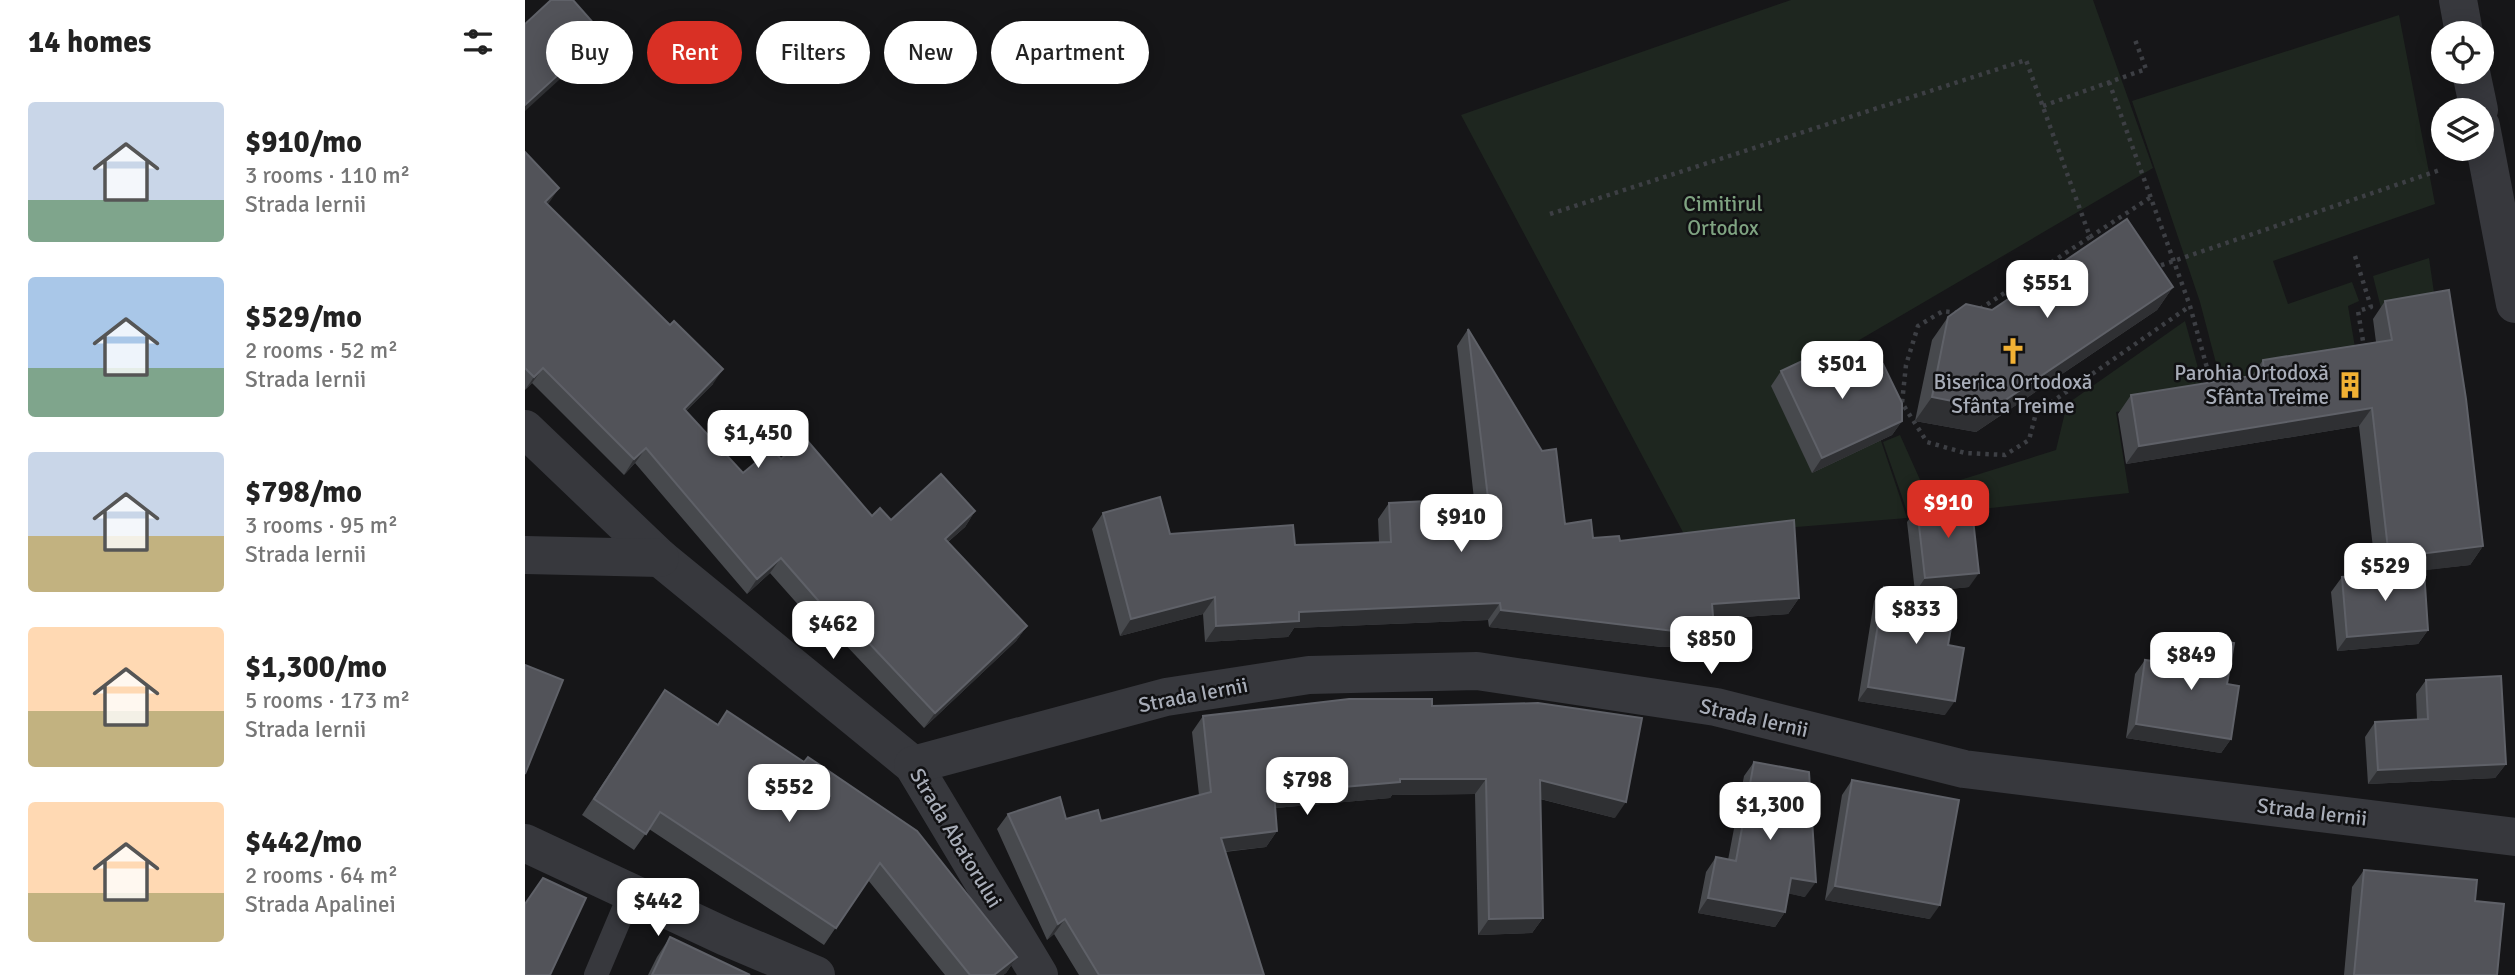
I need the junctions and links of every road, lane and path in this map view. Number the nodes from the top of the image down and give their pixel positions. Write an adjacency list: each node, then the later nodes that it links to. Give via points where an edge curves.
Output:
1 (2458, 0): 2 (street)
2 (2462, 21)
3 (2134, 37): 4 (path, via 2146,69)
4 (2109, 82): 5 (path); 8 (path)
5 (2043, 106): 9 (path, via 2027,60); 10 (path)
6 (2431, 161): 12 (path)
7 (2488, 161): 14 (street)
8 (2151, 197): 10 (path); 12 (path)
9 (1551, 214)
10 (2090, 237): 17 (path)
11 (2355, 256): 18 (path, via 2371,307 2358,311)
12 (2174, 261): 13 (path); 15 (path)
13 (2143, 271)
14 (2515, 304)
15 (2190, 306): 19 (path); 20 (path, via 2036,413 2029,440 2005,455 1965,453 1927,442)
16 (1962, 313): 20 (path, via 1943,310 1918,326 1906,365)
17 (1972, 314)
18 (2364, 348)
19 (2216, 398)
20 (1902, 403): 21 (path)
21 (1896, 408)
22 (525, 429): 24 (street, Strada Abatorului)
23 (525, 555): 24 (street)
24 (660, 558): 25 (street, Strada Abatorului)
25 (913, 765): 26 (street, Strada Iernii, via 1165,697 1308,675 1477,671 1717,707 1964,769); 31 (street, Strada Abatorului)
26 (2515, 837)
27 (525, 843): 28 (street)
28 (631, 892): 29 (lane); 30 (street)
29 (596, 975)
30 (816, 975)
31 (1039, 975)

